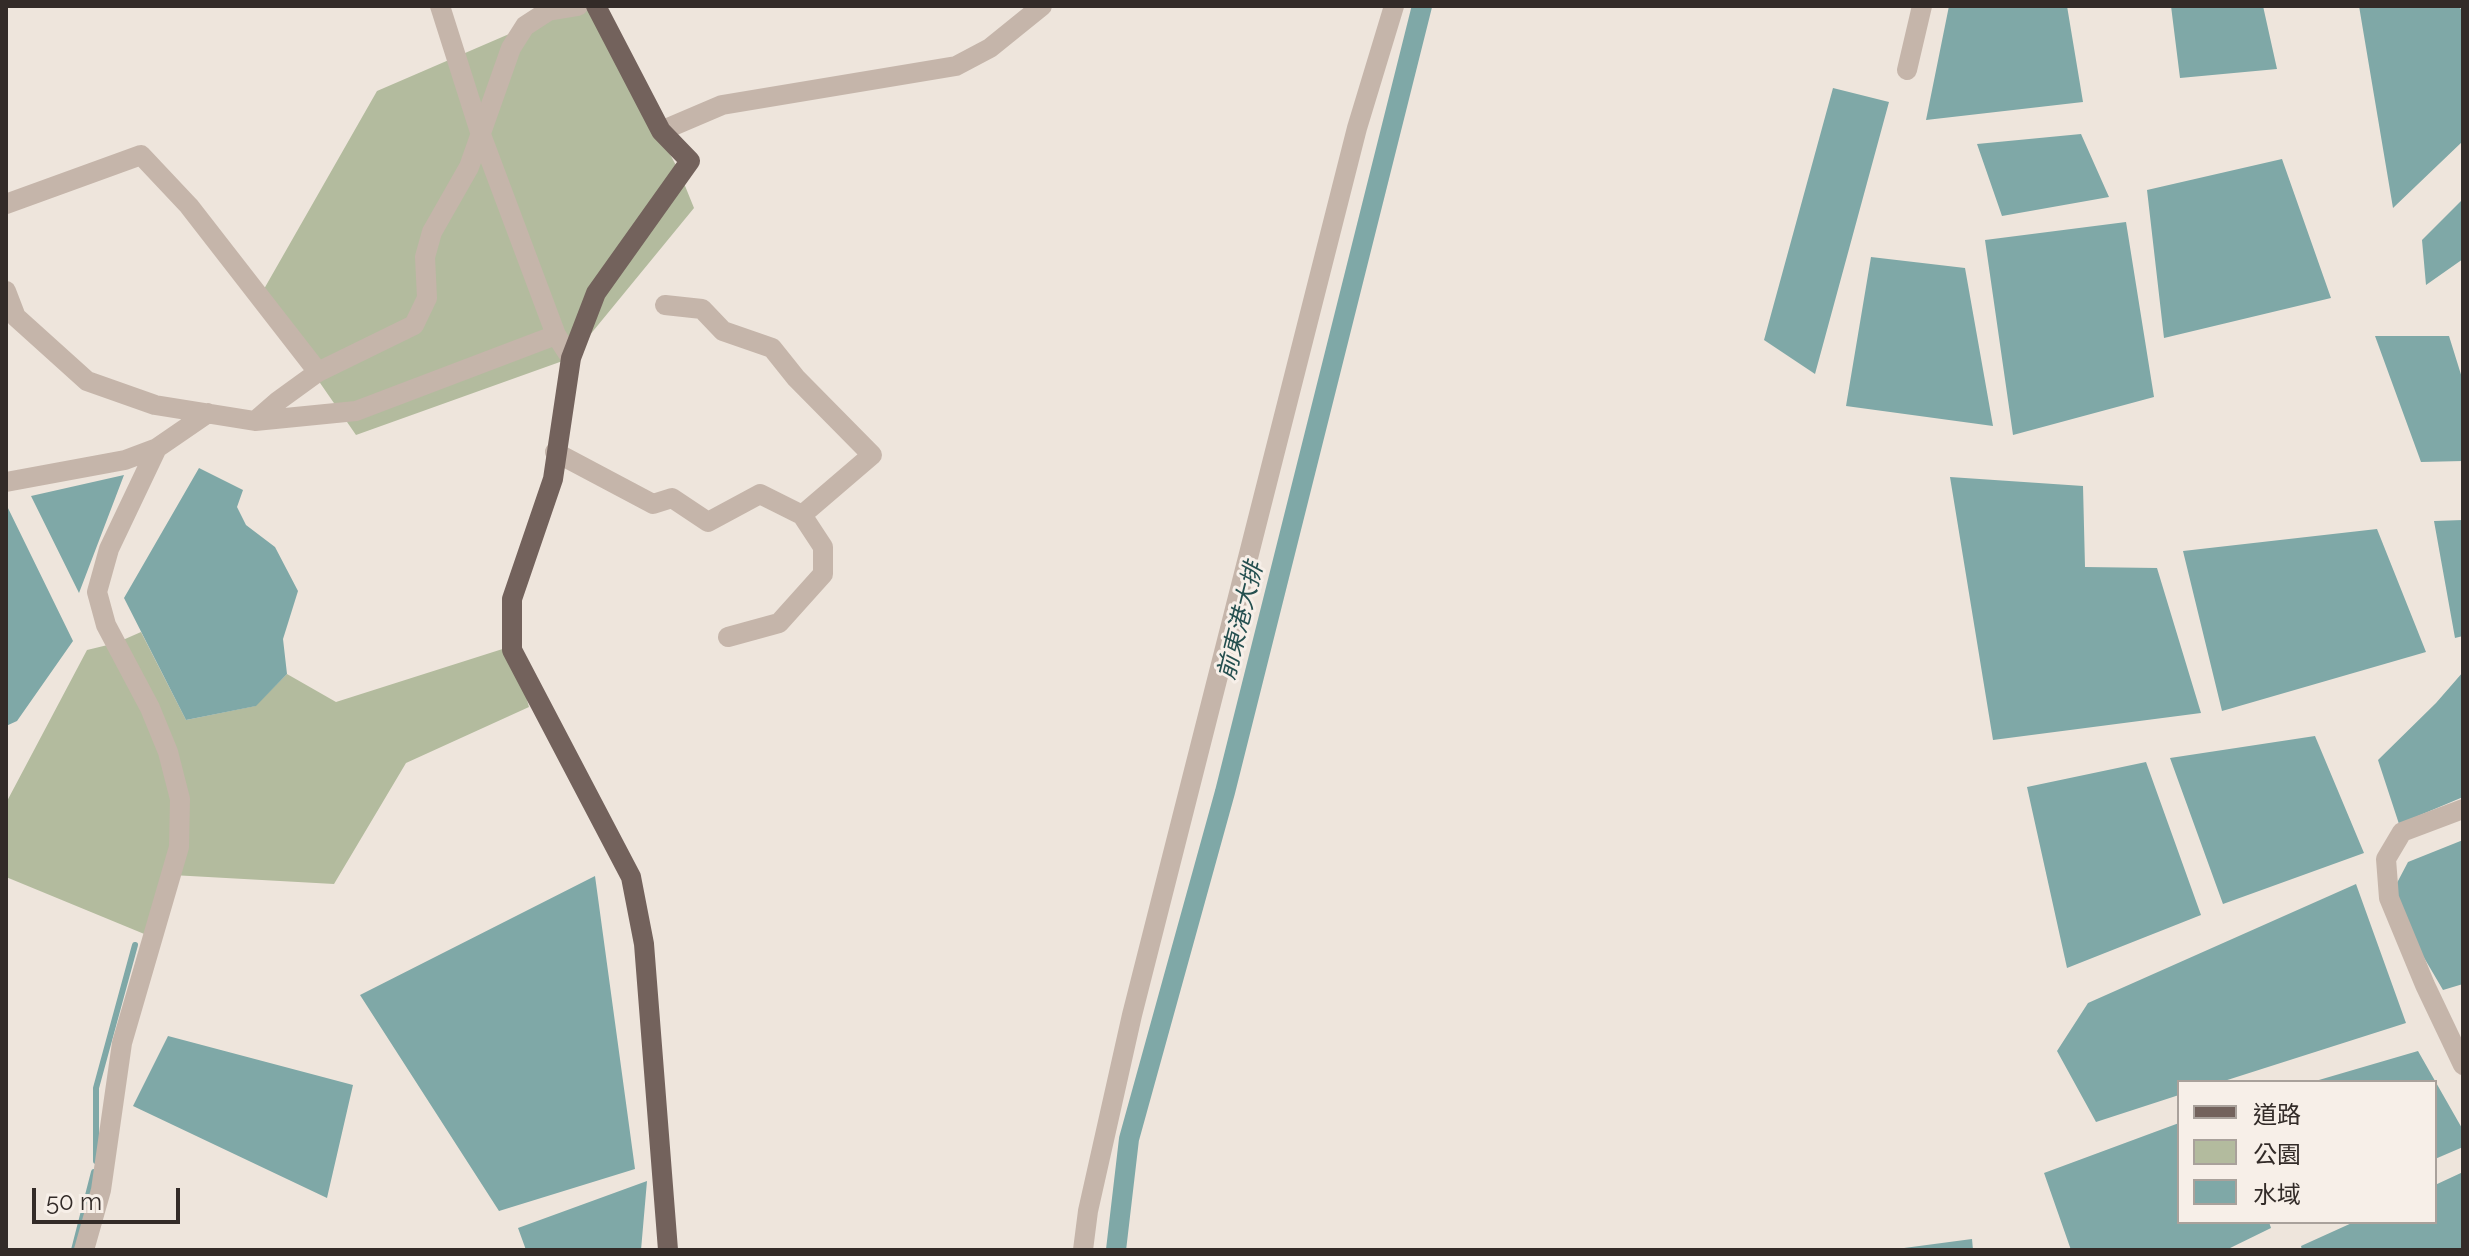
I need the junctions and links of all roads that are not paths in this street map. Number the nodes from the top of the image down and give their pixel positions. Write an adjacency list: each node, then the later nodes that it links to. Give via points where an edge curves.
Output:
1 (440, 6): 11 (street)
2 (578, 6): 11 (street, via 548,11 525,26 511,48)
3 (596, 6): 10 (main road)
4 (1009, 6): 8 (street)
5 (1042, 6): 8 (street)
6 (1394, 6): 29 (street, via 1357,128 1132,1015)
7 (1922, 6): 9 (street)
8 (1020, 24): 10 (street, via 956,66 722,105)
9 (1907, 70)
10 (661, 131): 16 (main road, via 690,161 596,293)
11 (480, 132): 15 (street); 17 (street, via 469,167 432,232 425,257 427,298 414,325)
12 (6, 204): 17 (street, via 141,155 189,206)
13 (6, 291): 18 (street, via 16,317 87,381 155,405)
14 (665, 305): 23 (street, via 702,309 723,331 772,348 872,455)
15 (556, 335): 16 (street); 19 (street, via 356,411)
16 (571, 358): 21 (main road)
17 (318, 372): 19 (street)
18 (208, 413): 19 (street); 20 (street)
19 (255, 421)
20 (157, 448): 22 (street, via 125,460); 27 (street, via 109,549 97,592 106,625 168,752 180,799 179,847 122,1043 101,1190)
21 (555, 452): 23 (street, via 653,504 672,498 708,522 760,494); 28 (main road, via 553,479 512,599 512,650 631,877 644,944)
22 (6, 482)
23 (802, 515): 24 (street, via 823,547 823,574 779,623)
24 (728, 637)
25 (2463, 809): 26 (street, via 2402,832 2386,859 2389,898)
26 (2463, 1065)
27 (84, 1250)
28 (668, 1250)
29 (1083, 1250)

